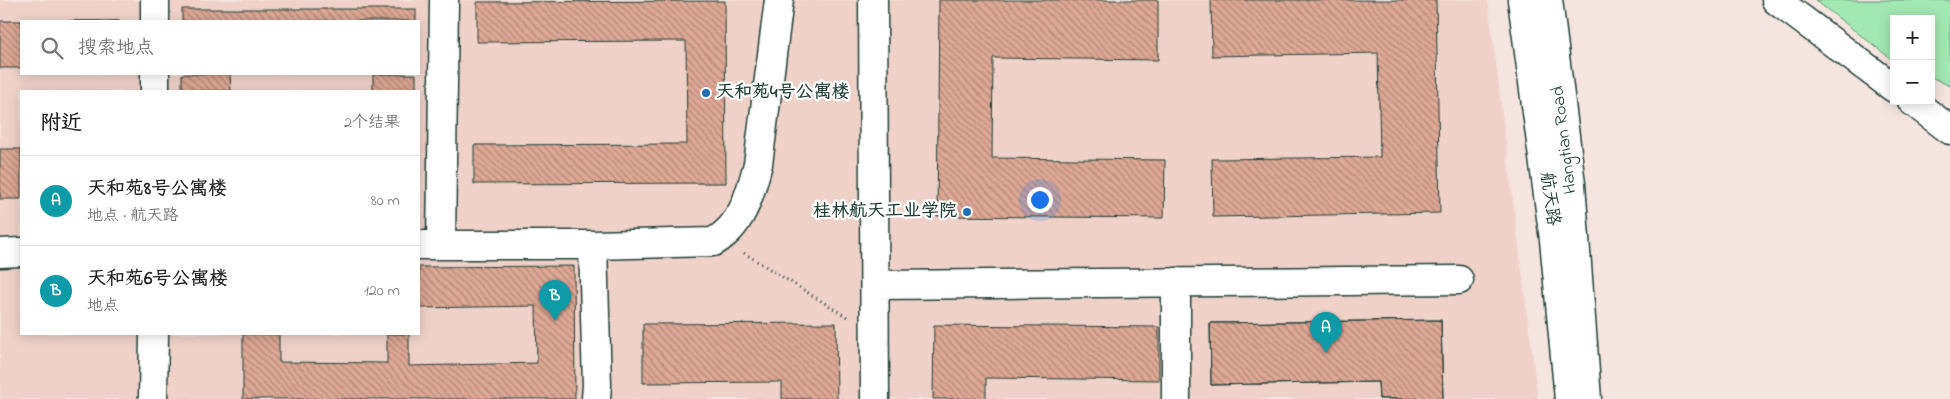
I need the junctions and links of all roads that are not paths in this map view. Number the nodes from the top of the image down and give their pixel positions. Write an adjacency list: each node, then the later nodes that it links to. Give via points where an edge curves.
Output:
1 (155, 0): 8 (main road)
2 (444, 0): 14 (main road)
3 (779, 0): 15 (main road, via 758,164 752,189 732,228 713,242)
4 (873, 0): 20 (main road)
5 (1522, 0): 26 (main road, 航天路, via 1554,240)
6 (1548, 0): 27 (main road, Hangtian Road, via 1571,184)
7 (1776, 0): 10 (main road)
8 (155, 20)
9 (155, 75): 11 (main road)
10 (1890, 85)
11 (155, 90)
12 (1917, 105): 13 (main road)
13 (1950, 130)
14 (430, 244): 15 (main road)
15 (593, 245): 23 (main road)
16 (0, 252): 17 (main road)
17 (20, 252)
18 (1459, 280): 19 (main road)
19 (1176, 282): 20 (main road); 25 (main road)
20 (874, 285): 24 (main road)
21 (154, 335): 22 (main road)
22 (153, 399)
23 (596, 399)
24 (876, 399)
25 (1176, 399)
26 (1569, 399)
27 (1587, 399)

